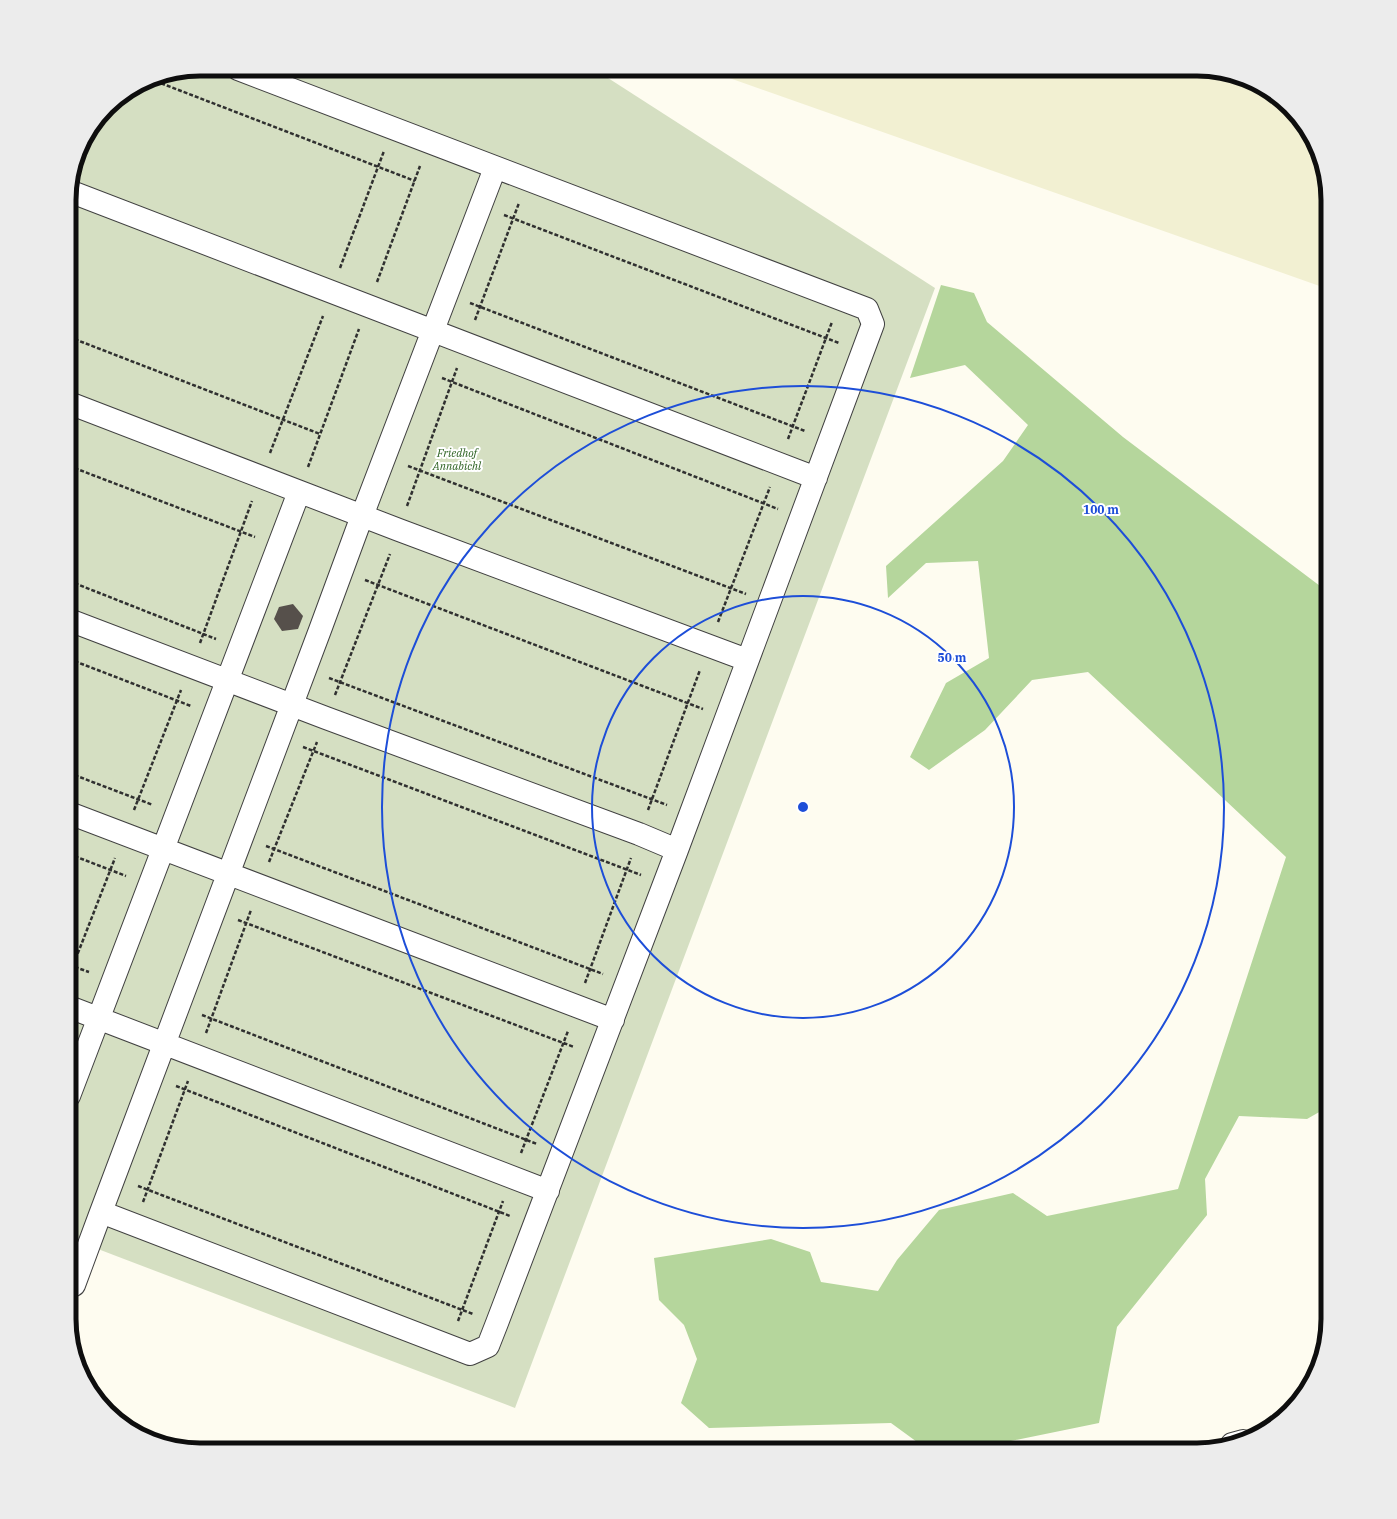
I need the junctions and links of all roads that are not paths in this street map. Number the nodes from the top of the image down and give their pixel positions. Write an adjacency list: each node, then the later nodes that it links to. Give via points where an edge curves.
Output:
1 (256, 76): 2 (street)
2 (496, 168): 4 (street); 6 (street, via 867,309 873,324)
3 (76, 194): 4 (street)
4 (433, 332): 6 (street); 8 (street)
5 (76, 406): 7 (street)
6 (816, 478): 10 (street)
7 (299, 492): 8 (street); 11 (street)
8 (362, 516): 10 (street); 12 (street)
9 (76, 623): 11 (street)
10 (747, 660): 15 (street)
11 (227, 680): 12 (street); 14 (street)
12 (292, 705): 15 (street); 16 (street)
13 (76, 816): 14 (street)
14 (162, 849): 16 (street); 18 (street)
15 (677, 850): 19 (street)
16 (229, 875): 19 (street); 20 (street)
17 (76, 1011): 18 (street)
18 (99, 1019): 20 (street); 21 (street)
19 (613, 1020): 22 (street)
20 (164, 1045): 22 (street); 23 (street)
21 (76, 1078)
22 (548, 1191): 23 (street, via 488,1346 470,1354)
23 (102, 1212): 24 (street)
24 (76, 1280)

